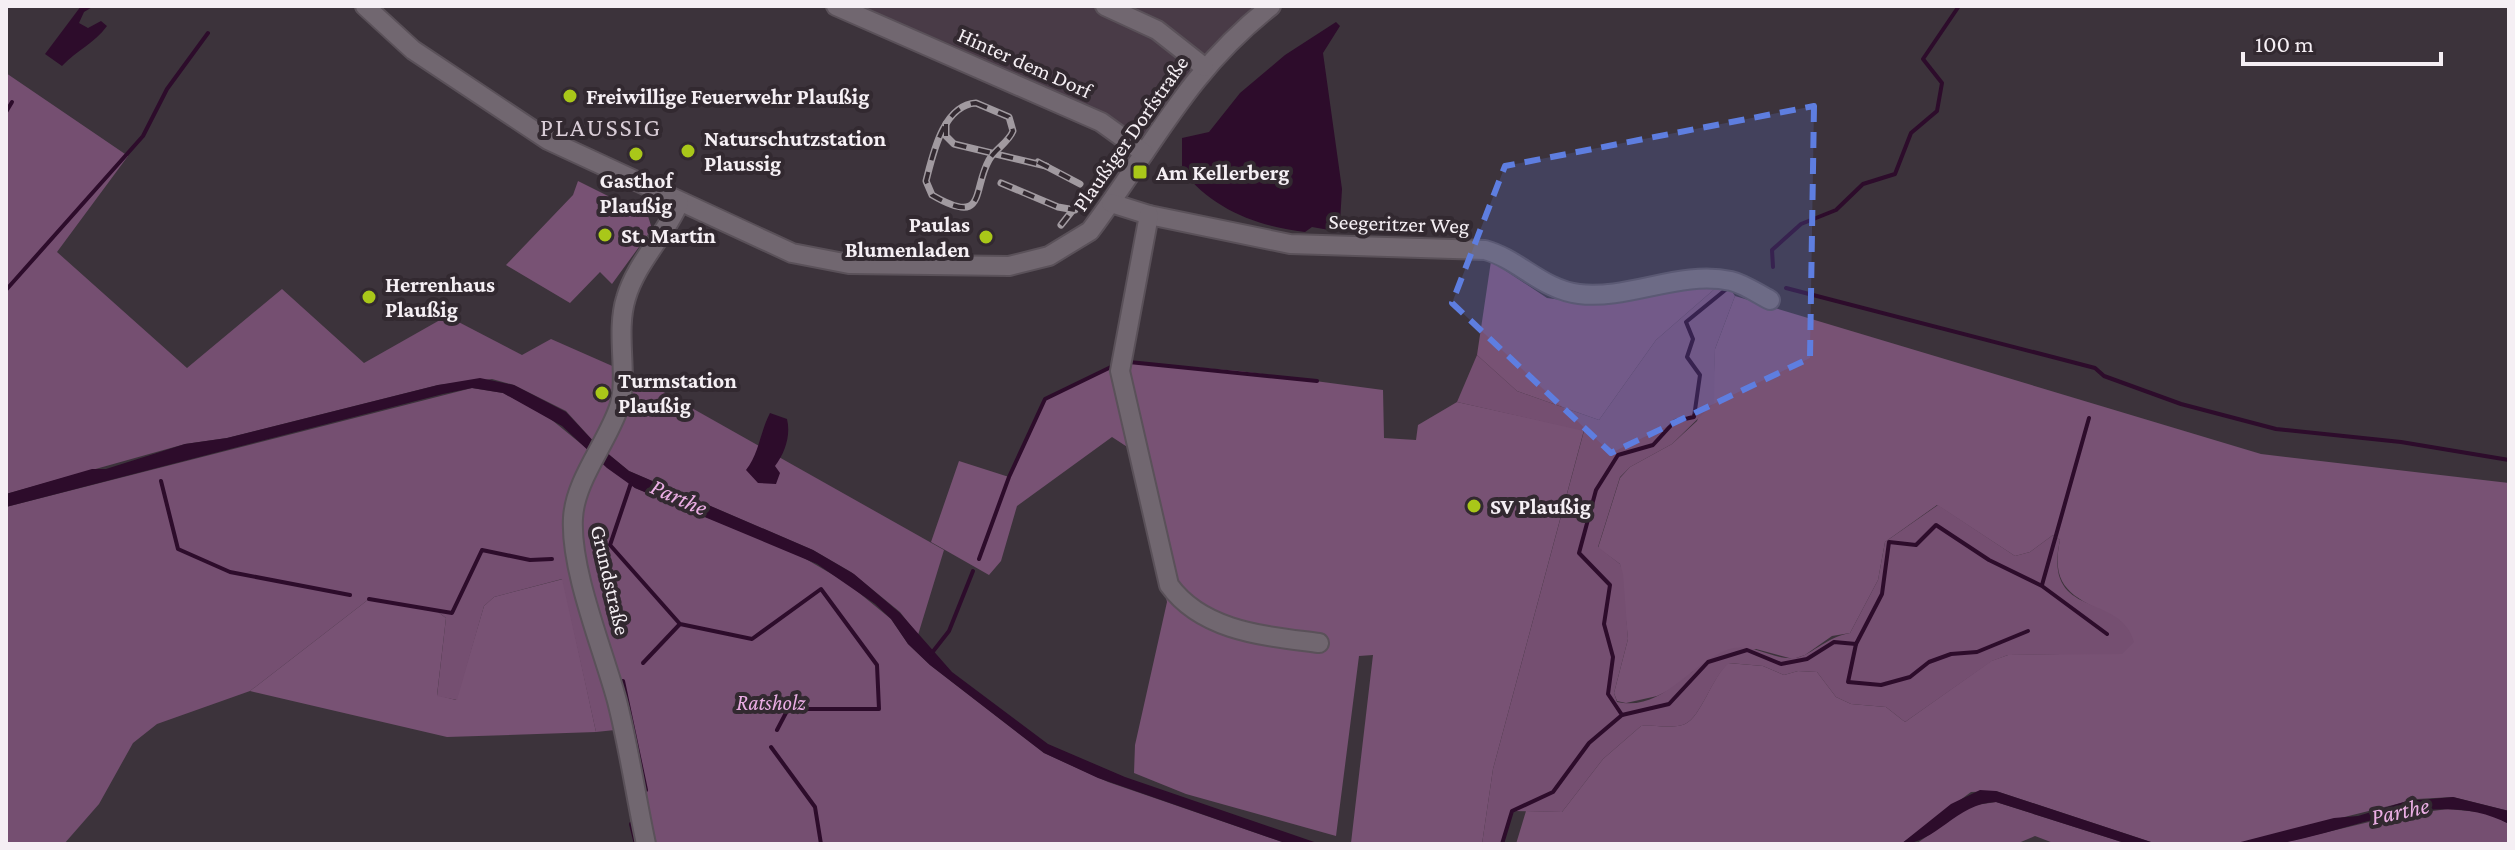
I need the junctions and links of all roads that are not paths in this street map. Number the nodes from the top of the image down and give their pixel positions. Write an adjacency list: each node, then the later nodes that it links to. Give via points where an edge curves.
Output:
1 (365, 6): 7 (street, Plaußiger Dorfstraße, via 413,50 548,140)
2 (836, 6): 6 (street, Hinter dem Dorf, via 1101,122)
3 (1105, 6): 5 (street, via 1157,30)
4 (1271, 6): 5 (street, Plaußiger Dorfstraße)
5 (1204, 67): 6 (street, Plaußiger Dorfstraße)
6 (1144, 153): 8 (street, Plaußiger Dorfstraße)
7 (679, 203): 8 (street, Plaußiger Dorfstraße, via 818,260 977,267 1049,256 1090,231); 12 (street, Grundstraße, via 626,296 621,402 574,512 575,551 617,703)
8 (1111, 203): 9 (street, Seegeritzer Weg)
9 (1149, 215): 10 (street, Seegeritzer Weg, via 1290,244 1485,250 1579,294 1677,281 1732,281); 11 (street, via 1120,371 1169,585 1181,602 1223,625)
10 (1770, 300)
11 (1319, 643)
12 (646, 844)

